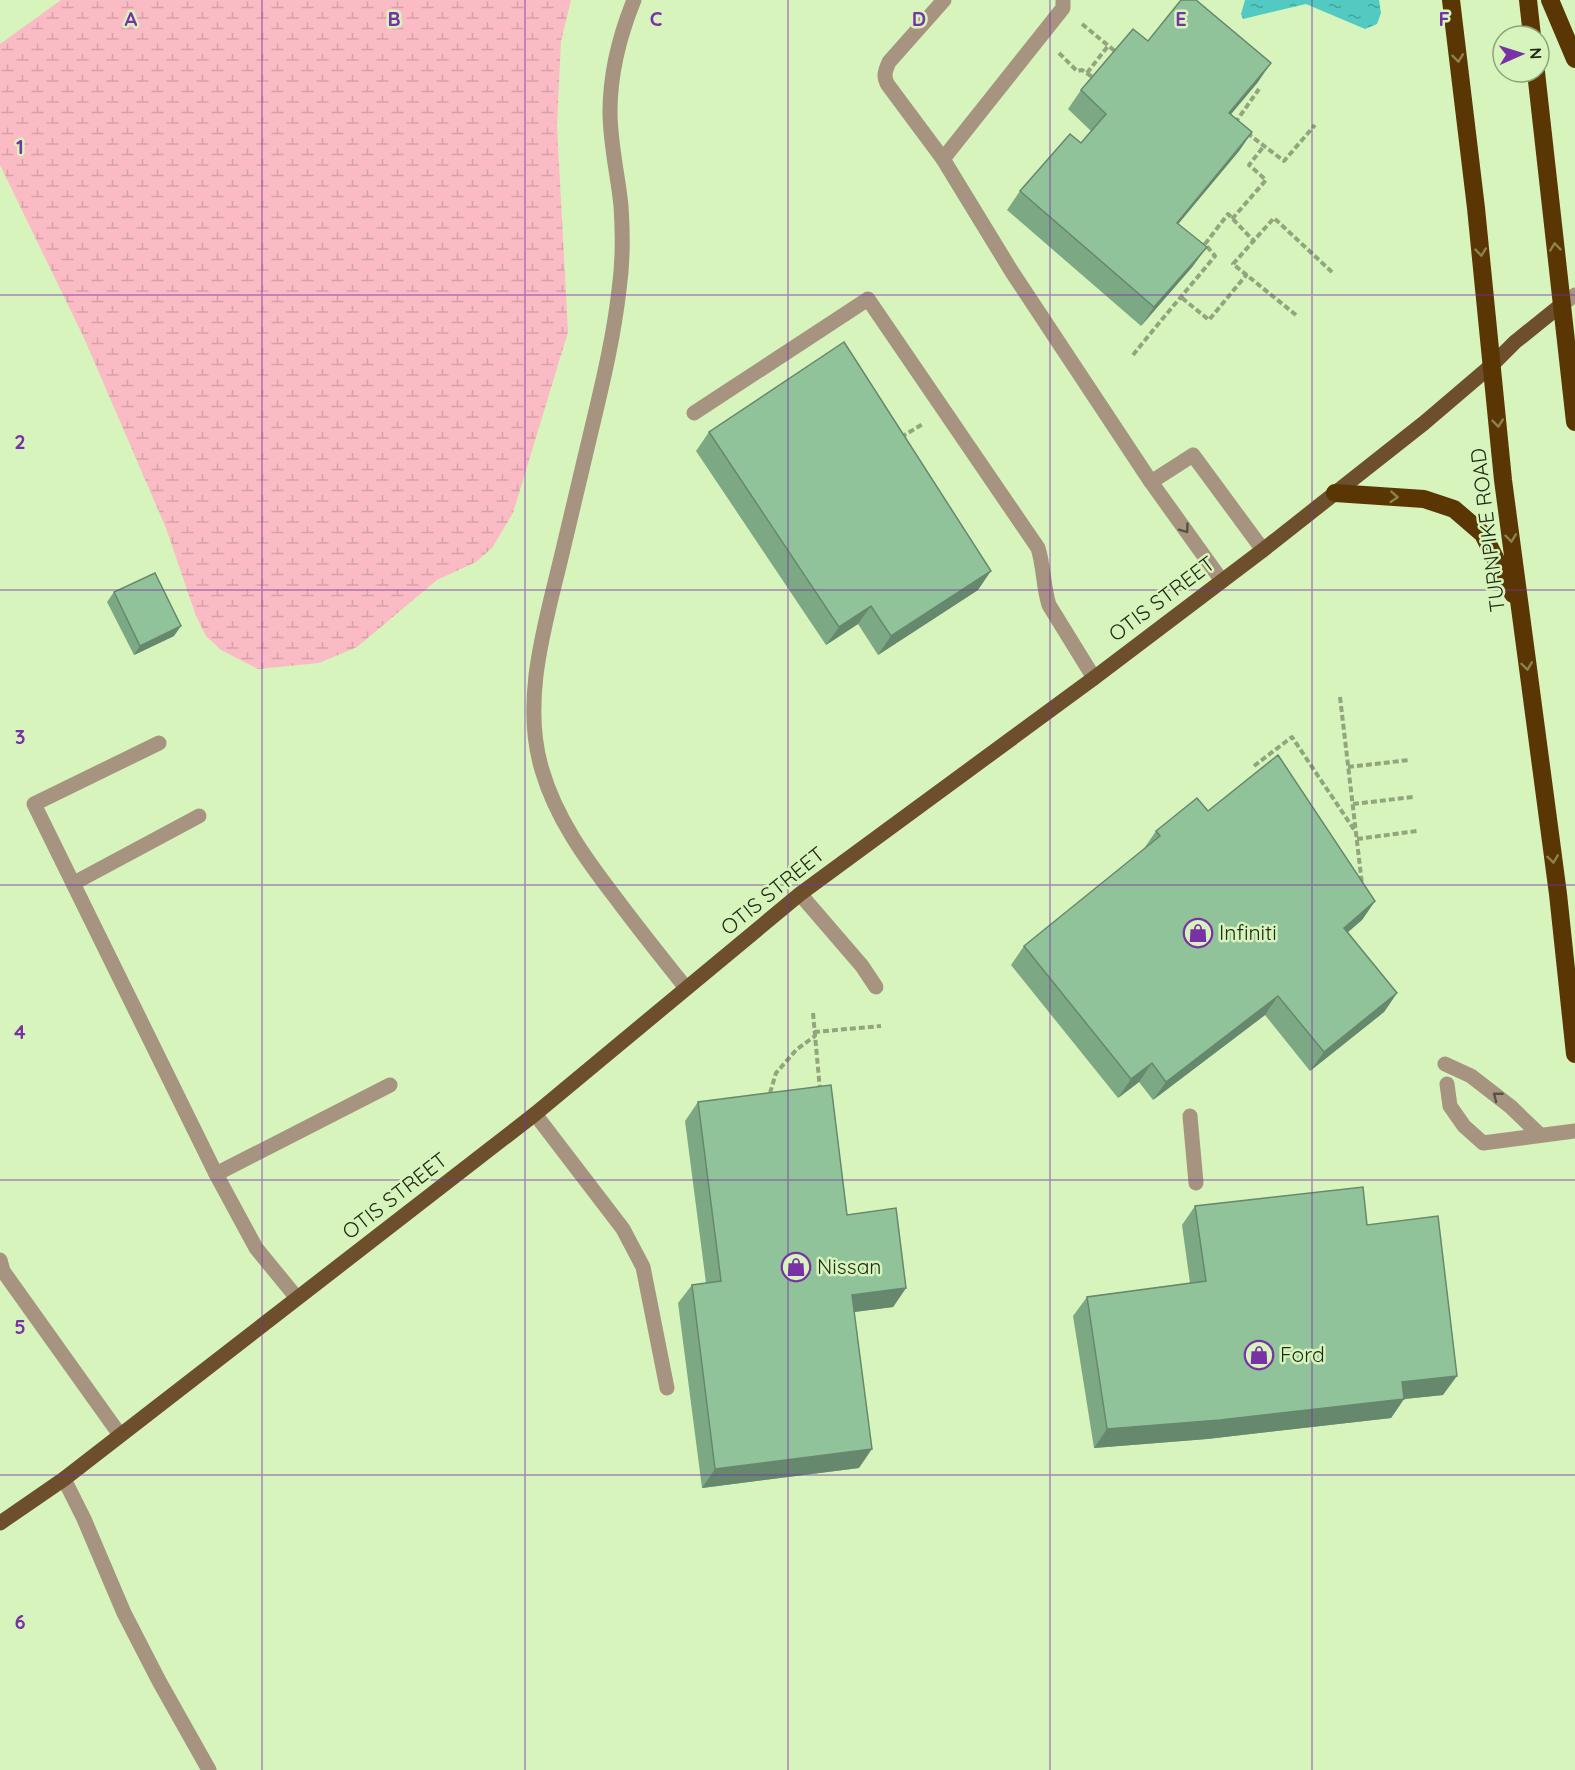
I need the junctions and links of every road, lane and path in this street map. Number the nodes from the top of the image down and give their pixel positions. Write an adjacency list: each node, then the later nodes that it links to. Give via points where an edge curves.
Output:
1 (634, 0): 50 (lane, via 616,54 610,113 623,248 616,317 539,650 534,710 541,768 562,821 648,942)
2 (944, 0): 17 (lane, via 885,71 888,85)
3 (1063, 0): 17 (lane, via 1063,8)
4 (1451, 0): 26 (highway, TURNPIKE ROAD, one-way to 26)
5 (1528, 0): 7 (highway)
6 (1551, 0): 9 (highway)
7 (1531, 24)
8 (1116, 52): 11 (path, via 1107,45)
9 (1575, 59)
10 (1077, 71): 11 (path)
11 (1087, 73): 12 (path)
12 (1094, 78)
13 (1538, 84): 23 (highway, one-way to 13)
14 (1259, 89): 16 (path, via 1235,124)
15 (1316, 125): 16 (path, via 1284,161)
16 (1264, 146): 18 (path, via 1249,165 1266,180)
17 (943, 159): 29 (lane, via 1012,272)
18 (1232, 219): 19 (path); 22 (path, via 1228,214 1204,244 1215,256)
19 (1254, 241): 20 (path, via 1274,218); 21 (path, via 1233,264)
20 (1333, 273)
21 (1247, 274): 22 (path, via 1209,320); 24 (path)
22 (1182, 298): 25 (path)
23 (1568, 300): 26 (main road, OTIS STREET); 28 (highway)
24 (1296, 315)
25 (1133, 355)
26 (1492, 365): 30 (main road, OTIS STREET); 33 (highway, TURNPIKE ROAD, one-way to 33)
27 (694, 413): 34 (lane, via 868,299 1038,548 1049,605)
28 (1575, 422)
29 (1151, 482): 31 (lane, via 1193,455); 32 (lane, one-way to 32)
30 (1335, 493): 31 (main road, OTIS STREET); 33 (highway, one-way to 33, via 1424,499 1454,509 1483,534)
31 (1263, 550): 32 (main road, OTIS STREET)
32 (1222, 581): 34 (main road, OTIS STREET)
33 (1519, 608): 54 (highway, TURNPIKE ROAD, one-way to 54)
34 (1094, 678): 48 (main road, OTIS STREET)
35 (1340, 697): 39 (path)
36 (159, 743): 46 (lane, via 34,804)
37 (1409, 760): 39 (path)
38 (1254, 766): 44 (path, via 1292,737)
39 (1348, 767): 41 (path)
40 (1413, 797): 41 (path)
41 (1353, 804): 44 (path)
42 (199, 816): 46 (lane)
43 (1417, 831): 45 (path)
44 (1356, 832): 45 (path)
45 (1357, 839): 47 (path)
46 (74, 884): 64 (lane)
47 (1362, 884)
48 (800, 894): 49 (lane); 50 (main road, OTIS STREET)
49 (876, 987)
50 (686, 988): 60 (main road, OTIS STREET)
51 (813, 1014): 53 (path)
52 (881, 1026): 53 (path)
53 (815, 1034): 58 (path); 59 (path, via 777,1073)
54 (1575, 1054)
55 (1445, 1064): 63 (lane, one-way to 55, via 1471,1076)
56 (1448, 1084): 63 (lane, via 1450,1106 1483,1143)
57 (390, 1085): 64 (lane)
58 (820, 1092)
59 (770, 1093)
60 (535, 1114): 67 (main road, OTIS STREET); 68 (lane, via 623,1229 644,1267)
61 (1190, 1116): 65 (lane)
62 (1575, 1131): 63 (lane)
63 (1540, 1135)
64 (216, 1173): 67 (lane, via 256,1248)
65 (1196, 1183)
66 (0, 1260): 69 (lane, via 3,1271)
67 (297, 1299): 69 (main road, OTIS STREET)
68 (667, 1388)
69 (120, 1435): 70 (main road, OTIS STREET)
70 (64, 1479): 71 (main road, OTIS STREET); 72 (lane, via 124,1613)
71 (0, 1523)
72 (209, 1770)

